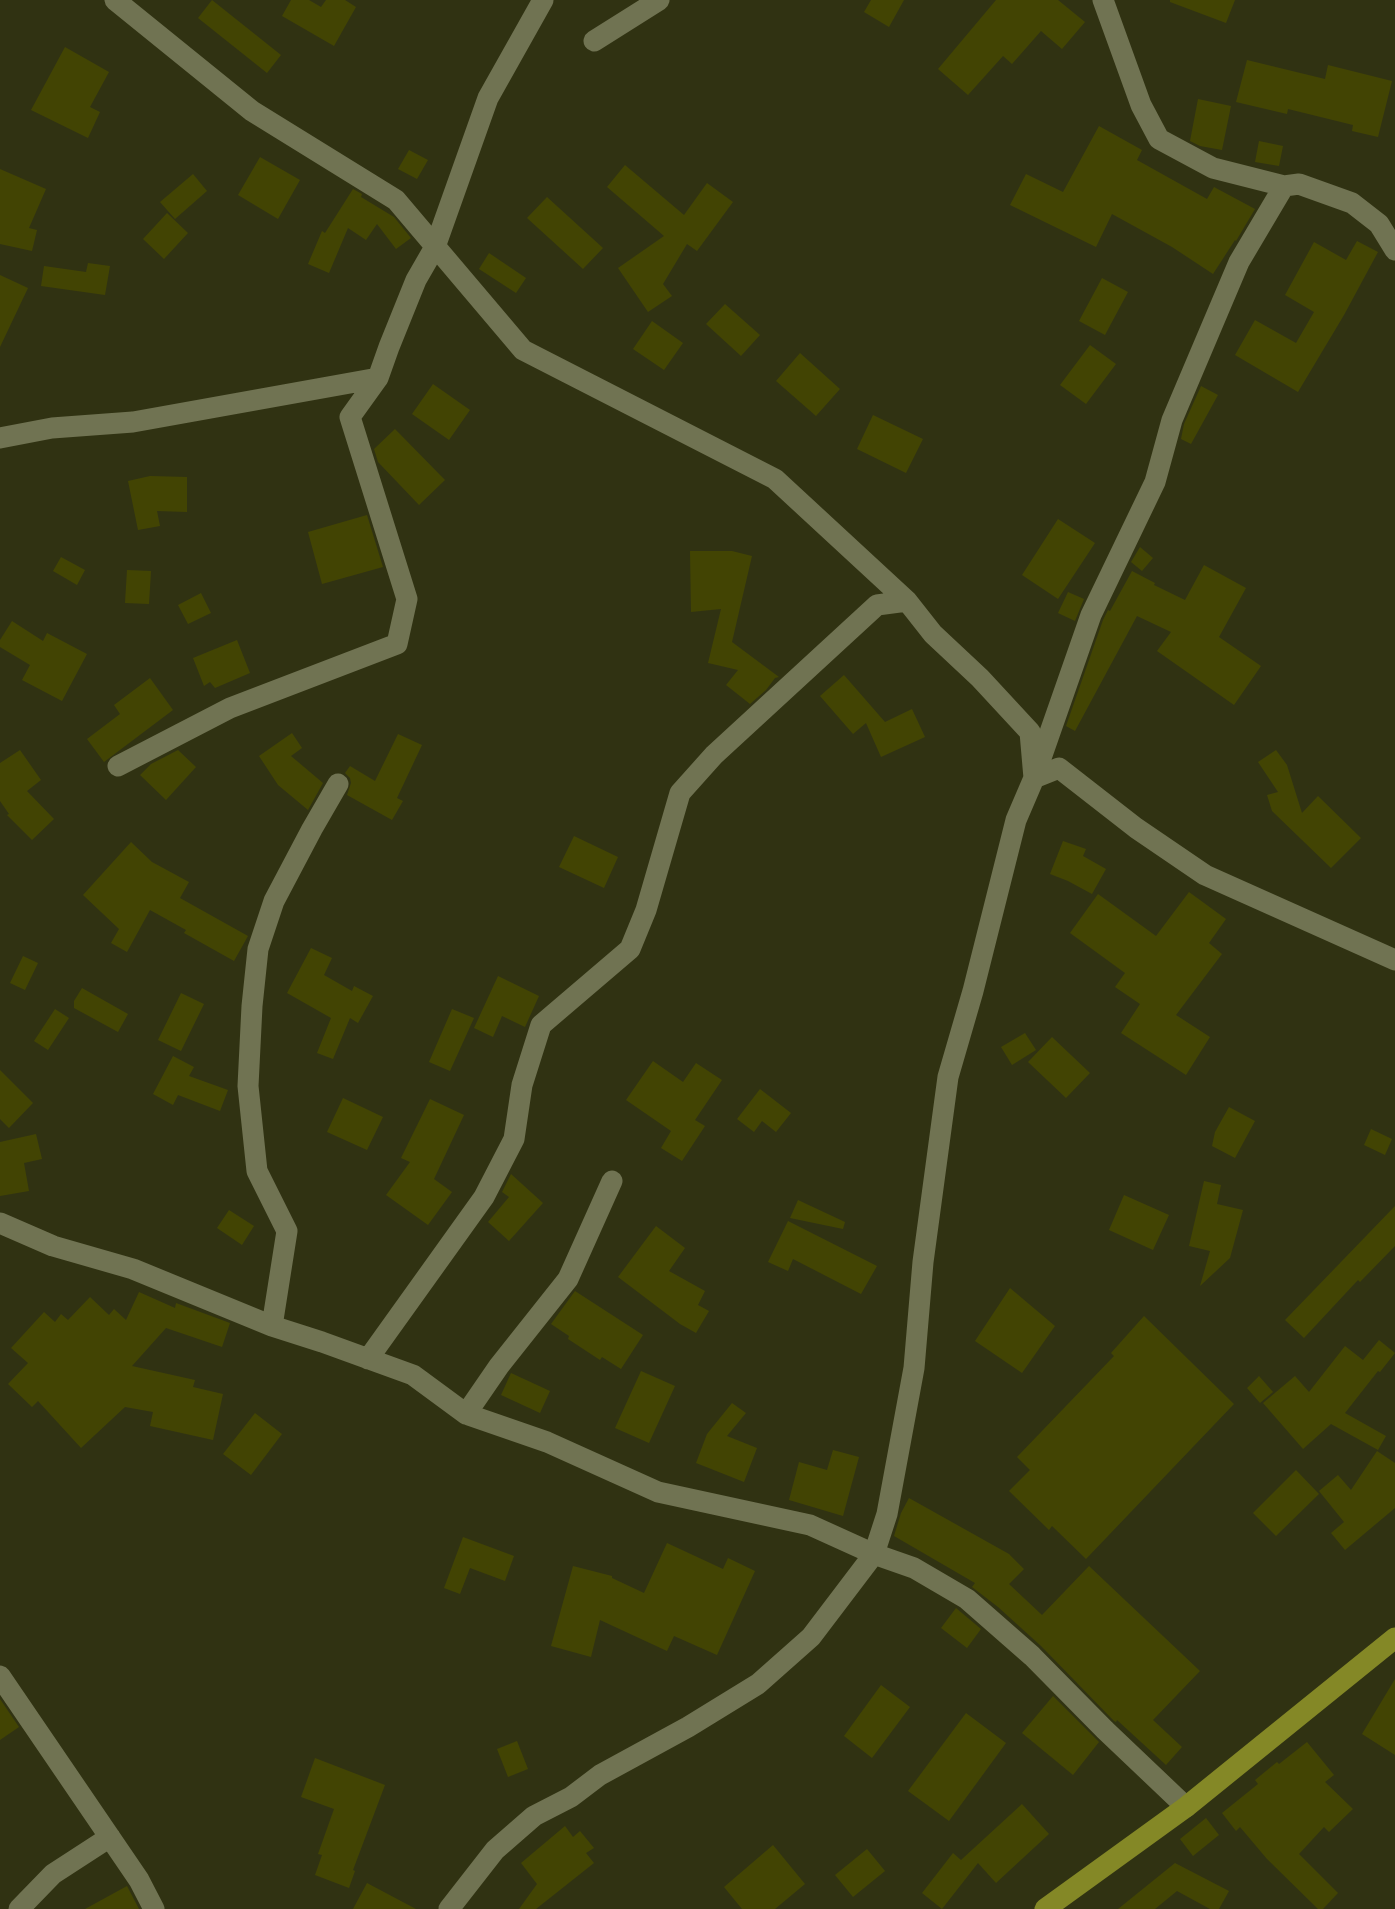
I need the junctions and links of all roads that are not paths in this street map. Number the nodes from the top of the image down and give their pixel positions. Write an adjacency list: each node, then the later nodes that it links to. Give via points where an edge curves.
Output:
1 (116, 0): 7 (street, via 252,111 396,200)
2 (542, 0): 7 (street, via 488,98)
3 (659, 0): 5 (street)
4 (1103, 0): 6 (street, via 1158,139 1213,168)
5 (594, 41)
6 (1284, 186): 8 (street, via 1299,184 1352,203 1379,224); 13 (street, via 1239,262 1178,408 1155,482 1091,615)
7 (435, 247): 9 (street, via 416,280); 11 (street, via 523,351 775,479)
8 (1395, 250)
9 (378, 378): 10 (street, via 133,422); 12 (street, via 351,417 407,599 397,644 230,708)
10 (0, 438)
11 (907, 600): 13 (street, via 933,634 1030,732); 19 (street, via 877,605 714,755 680,793 630,950 541,1025 522,1085 514,1139 484,1197)
12 (118, 766)
13 (1034, 778): 15 (street, via 1059,768 1205,875); 21 (street, via 1016,820 948,1077 914,1368 887,1514)
14 (338, 784): 18 (street, via 274,901 258,949 248,1086 257,1171 287,1231)
15 (1395, 960)
16 (612, 1181): 20 (street, via 568,1279)
17 (0, 1223): 18 (street, via 52,1246 133,1269)
18 (272, 1326): 19 (street)
19 (368, 1359): 20 (street, via 413,1375)
20 (466, 1414): 21 (street, via 547,1442 658,1492 810,1525)
21 (874, 1554): 24 (street, via 914,1568 967,1599); 28 (street, via 811,1637 758,1684 534,1816 495,1850)
22 (1395, 1638): 24 (main road)
23 (0, 1676): 25 (street)
24 (1186, 1807): 29 (main road)
25 (110, 1837): 26 (street, via 52,1874); 27 (street)
26 (19, 1909)
27 (154, 1909)
28 (449, 1909)
29 (1045, 1909)

